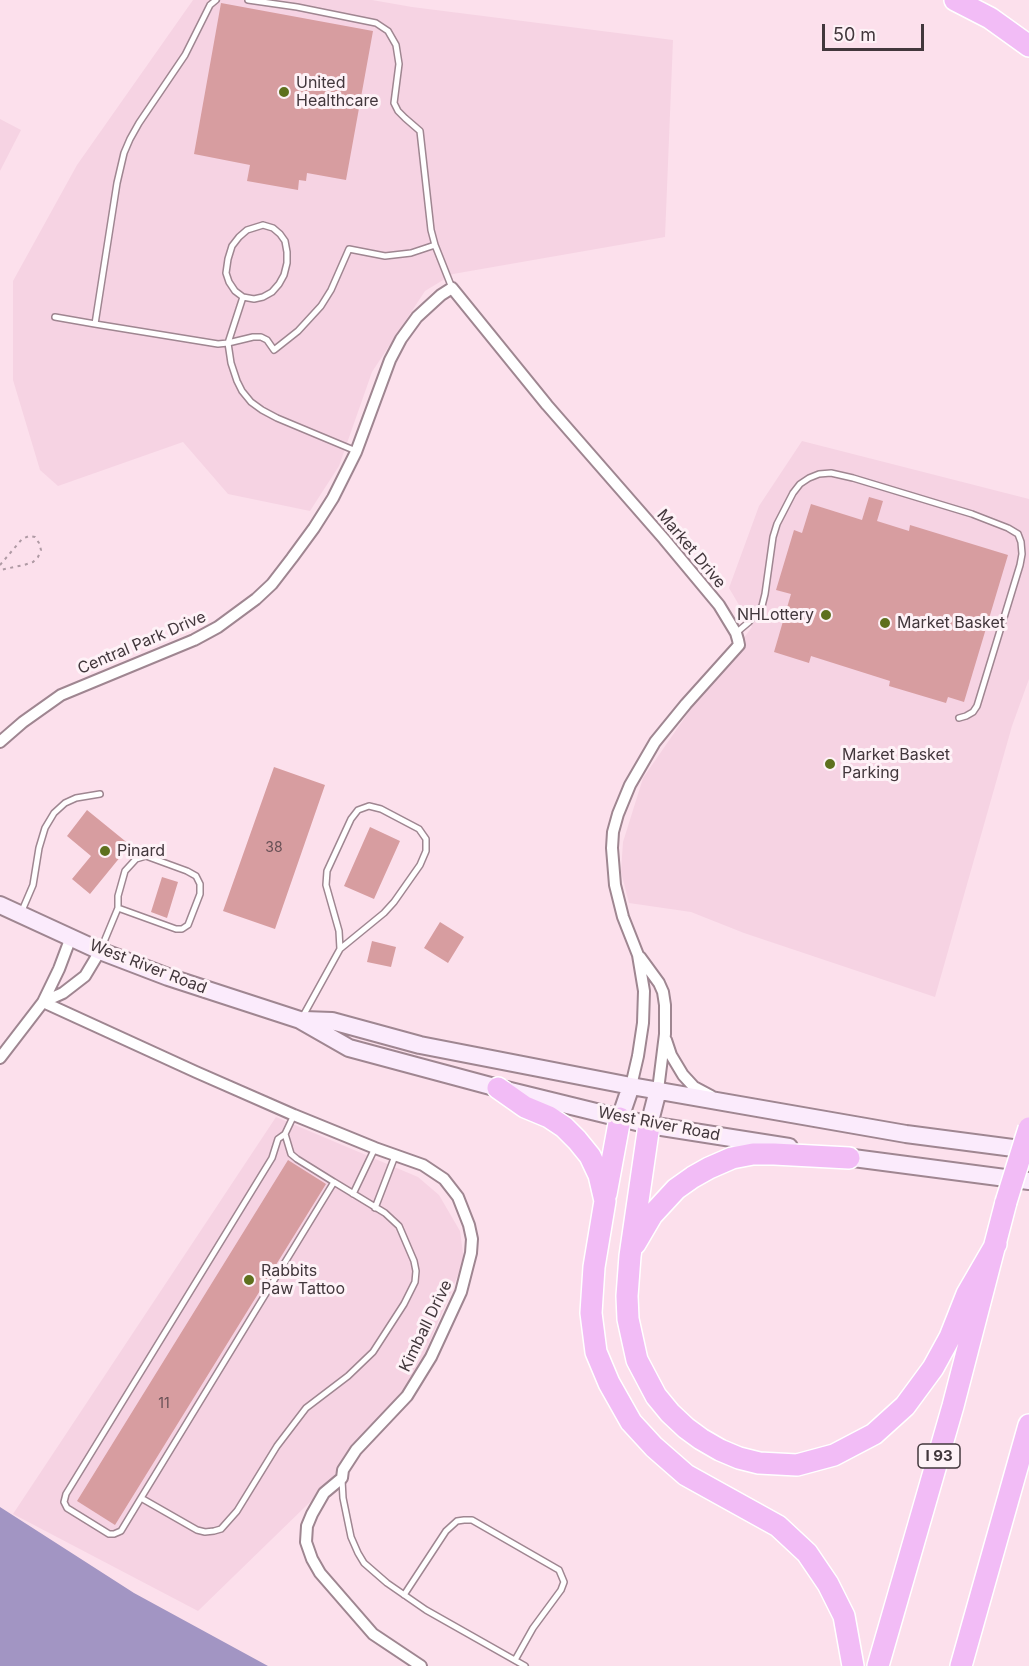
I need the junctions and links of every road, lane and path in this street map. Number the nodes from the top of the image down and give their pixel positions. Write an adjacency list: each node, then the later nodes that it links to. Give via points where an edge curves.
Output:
1 (216, 0): 9 (lane, via 124,153)
2 (248, 0): 5 (lane, via 376,23 388,31 396,45 399,64 394,103 420,131)
3 (955, 0): 4 (highway, via 990,18)
4 (1029, 46)
5 (435, 244): 6 (lane); 10 (lane, via 400,256 349,249 321,306 274,350 261,337)
6 (452, 288): 11 (street, Central Park Drive, via 417,317 401,339); 14 (street, Market Drive, via 719,605)
7 (243, 297): 7 (lane, via 263,297 272,292 284,275 285,241 273,228 263,225 247,230 232,246 226,273 235,291); 10 (lane)
8 (55, 317): 9 (lane)
9 (94, 324): 10 (lane)
10 (228, 343): 11 (lane, via 237,381 251,402 277,418)
11 (356, 452): 16 (street, Central Park Drive, via 314,528 256,599 194,640 61,695)
12 (0, 565): 13 (path, via 22,538 35,537 41,550 33,562)
13 (0, 570)
14 (736, 633): 15 (lane, via 762,606 777,524 793,493 809,478 831,473 972,514 1018,534 1022,554 977,706); 24 (street, via 739,645 655,742 618,814 612,848 615,885)
15 (959, 718)
16 (0, 742)
17 (100, 794): 20 (lane, via 76,798 54,813 45,828 33,885)
18 (0, 905): 20 (main road, West River Road)
19 (118, 908): 19 (lane, via 125,871 136,859 146,856 187,871 200,884 188,926 182,929); 23 (lane)
20 (20, 915): 21 (main road, West River Road)
21 (71, 937): 23 (main road, West River Road); 25 (street)
22 (340, 949): 22 (lane, via 326,885 327,871 351,819 358,810 369,806 419,828 426,839 426,851 394,902); 26 (lane)
23 (100, 951): 25 (street, via 85,976); 26 (main road, West River Road)
24 (638, 955): 27 (street, via 663,993); 29 (street, via 644,991 643,1023)
25 (43, 1002): 28 (street); 33 (street, Kimball Drive)
26 (300, 1020): 29 (main road, West River Road, via 332,1021 420,1044); 30 (main road, West River Road, via 349,1048)
27 (665, 1034): 31 (street); 32 (street, via 671,1055 687,1080)
28 (0, 1058)
29 (631, 1086): 31 (main road, West River Road); 34 (main road)
30 (498, 1088): 34 (main road, West River Road); 45 (highway, via 525,1107 549,1117 577,1140 599,1175)
31 (658, 1090): 32 (main road, West River Road); 35 (main road)
32 (722, 1101): 39 (main road, West River Road, via 906,1134)
33 (294, 1115): 37 (lane); 38 (street, Kimball Drive)
34 (620, 1118): 35 (main road, West River Road); 45 (highway)
35 (649, 1125): 41 (main road, West River Road); 48 (highway)
36 (1029, 1128): 47 (highway, I 93, bridge)
37 (285, 1134): 43 (lane, via 291,1154); 51 (lane, via 278,1139 272,1158 63,1502 114,1534 121,1531)
38 (375, 1148): 40 (street, Kimball Drive); 44 (lane)
39 (1029, 1150)
40 (396, 1155): 46 (lane); 50 (street, Kimball Drive, via 434,1171 452,1188 469,1225 471,1253 460,1292 420,1377 356,1450)
41 (849, 1158): 42 (main road, West River Road); 48 (highway, via 753,1154 709,1168 664,1201 641,1231)
42 (1029, 1181)
43 (334, 1182): 44 (lane); 51 (lane)
44 (353, 1194): 46 (lane)
45 (605, 1201): 56 (highway, via 591,1313 596,1352 609,1383 631,1422 686,1475 778,1526 807,1553 844,1616)
46 (375, 1208): 51 (lane, via 399,1226 416,1271 404,1304 373,1352 306,1408 221,1529 197,1530)
47 (996, 1244): 48 (highway, via 967,1294 933,1368 905,1406 874,1434 834,1455 797,1465 759,1462 720,1450 686,1428 656,1396 637,1360 628,1319); 57 (highway, I 93)
48 (630, 1256)
49 (1029, 1425): 58 (highway)
50 (342, 1478): 52 (lane, via 346,1519 358,1553 373,1572); 54 (street, Kimball Drive, via 324,1493 307,1527 306,1542 312,1559 373,1634)
51 (141, 1498)
52 (404, 1595): 53 (lane); 53 (lane, via 446,1531 457,1521 472,1520 559,1570 564,1582 561,1590)
53 (515, 1660): 55 (lane)
54 (421, 1666)
55 (525, 1666)
56 (853, 1666)
57 (878, 1666)
58 (961, 1666)

